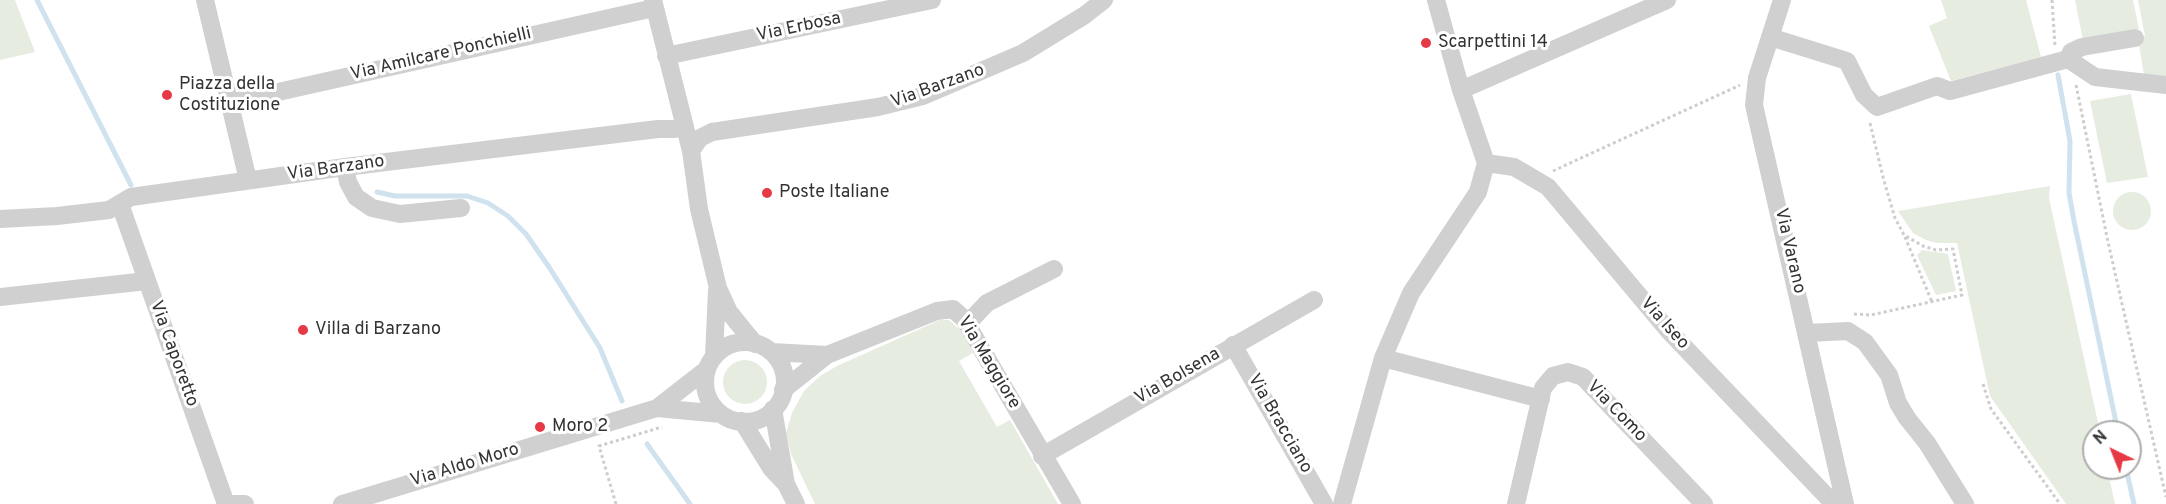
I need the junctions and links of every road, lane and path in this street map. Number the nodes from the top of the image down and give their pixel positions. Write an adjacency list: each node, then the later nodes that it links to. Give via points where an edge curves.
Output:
1 (206, 0): 18 (street)
2 (932, 0): 12 (street, Via Erbosa)
3 (1104, 0): 9 (street, Via Barzano)
4 (1436, 0): 16 (street)
5 (1667, 0): 16 (street)
6 (1782, 0): 10 (street, Via Varano)
7 (2052, 0): 13 (path)
8 (653, 4): 12 (street); 18 (street, Via Amilcare Ponchielli)
9 (1080, 8): 20 (street, Via Barzano, via 1023,53 923,96 878,107 712,132 700,138)
10 (1770, 37): 14 (street, Via Varano); 17 (street, via 1846,61)
11 (2135, 38): 13 (street, via 2082,47 2071,52)
12 (667, 60): 19 (street, via 664,78); 20 (street)
13 (2068, 62): 15 (street, via 2095,77); 17 (street, via 1950,92 1937,86 1877,107); 53 (path)
14 (1757, 78): 23 (path); 38 (street, Via Varano, via 1756,113)
15 (2166, 85)
16 (1461, 90): 21 (street)
17 (1864, 95): 29 (path, via 1884,181)
18 (229, 103): 24 (street)
19 (675, 129): 22 (street, Via Barzano); 27 (street)
20 (691, 151): 27 (street)
21 (1486, 163): 23 (street, Via Iseo, via 1514,167); 42 (street, via 1478,192 1411,293)
22 (345, 167): 24 (street, Via Barzano); 26 (street, via 356,197 372,208 400,214)
23 (1538, 178): 64 (street, Via Iseo, via 1560,199 1668,330)
24 (248, 180): 25 (street, Via Barzano, via 130,197)
25 (120, 204): 28 (street, Via Barzano, via 109,210); 31 (street, Via Caporetto)
26 (461, 208)
27 (699, 209): 32 (street)
28 (0, 219)
29 (1904, 235): 35 (path); 35 (path, via 1936,250 1953,249 1962,295)
30 (1054, 269): 37 (street, via 987,303)
31 (147, 281): 33 (street); 54 (street, Via Caporetto)
32 (717, 288): 40 (street, via 729,312); 43 (street)
33 (0, 297)
34 (1314, 300): 39 (street, Via Bolsena)
35 (1932, 302): 36 (path, via 1871,315)
36 (1849, 314)
37 (967, 324): 41 (street, Via Maggiore, via 957,311 943,309); 51 (street, Via Maggiore)
38 (1808, 333): 65 (street, Via Varano); 66 (street, via 1848,331 1860,337 1889,375 1898,404)
39 (1233, 345): 51 (street, Via Bolsena); 60 (street, Via Bracciano)
40 (763, 348): 41 (street, Via Maggiore); 43 (street, via 732,344); 45 (street, via 782,367)
41 (827, 355): 45 (street, Via Maggiore)
42 (1383, 358): 46 (street); 61 (street)
43 (710, 363): 47 (street, Via Aldo Moro); 49 (street, via 707,394)
44 (1983, 384): 67 (path, via 1991,409)
45 (783, 390): 48 (street)
46 (1540, 399): 62 (street); 63 (street, Via Como, via 1553,376 1568,372 1582,377)
47 (657, 408): 49 (street, Via Aldo Moro); 56 (street, Via Aldo Moro); 57 (path, via 664,426 599,446)
48 (773, 410): 50 (street, via 759,419); 52 (street)
49 (721, 414): 50 (street)
50 (742, 421): 52 (street, via 771,468)
51 (1042, 456): 59 (street, Via Maggiore)
52 (786, 484): 58 (street)
53 (2166, 497)
54 (226, 504): 55 (street)
55 (245, 504)
56 (342, 504)
57 (616, 504)
58 (796, 504)
59 (1072, 504)
60 (1324, 504)
61 (1342, 504)
62 (1516, 504)
63 (1704, 504)
64 (1834, 504)
65 (1845, 504)
66 (1965, 504)
67 (2060, 504)

